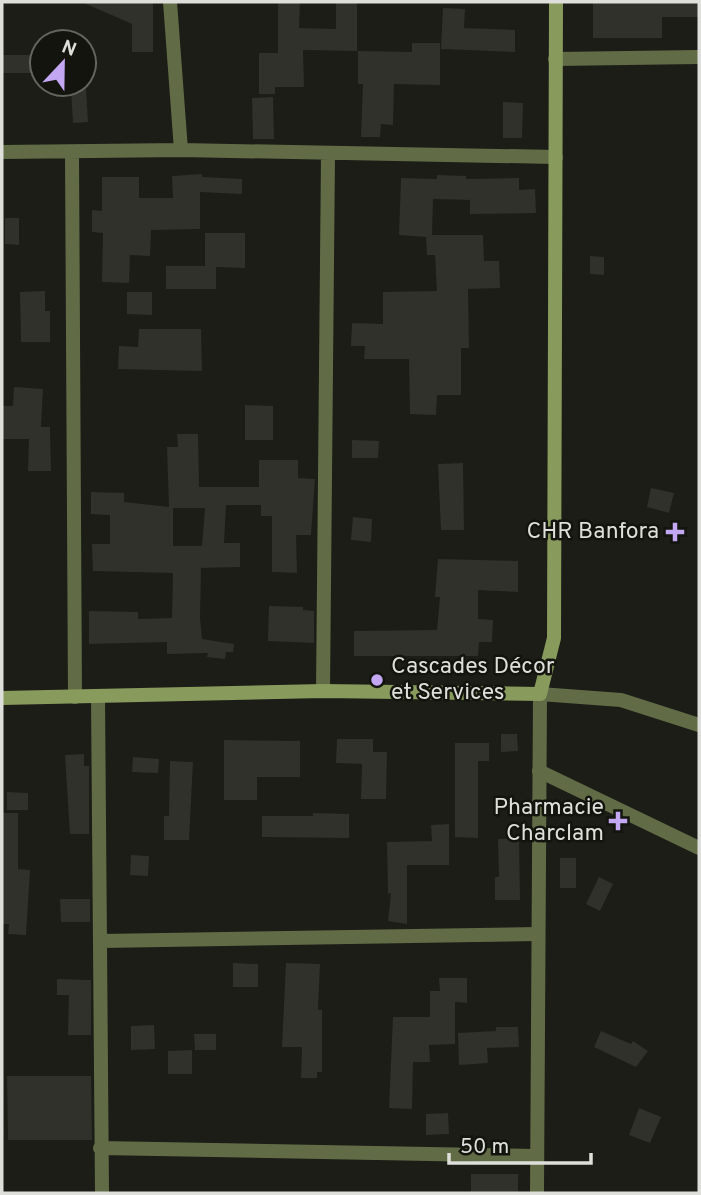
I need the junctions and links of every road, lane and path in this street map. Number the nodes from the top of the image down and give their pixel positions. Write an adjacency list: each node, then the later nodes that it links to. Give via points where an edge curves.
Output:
1 (170, 2): 5 (street)
2 (556, 2): 4 (main road)
3 (699, 57): 4 (street)
4 (555, 59): 9 (main road)
5 (181, 150): 7 (street); 8 (street)
6 (2, 152): 7 (street)
7 (72, 153): 12 (street)
8 (328, 154): 9 (street); 10 (street)
9 (556, 157): 11 (main road, via 554,638)
10 (323, 691): 11 (main road); 13 (main road)
11 (540, 694): 15 (street, via 621,701); 16 (street)
12 (75, 697): 13 (main road); 14 (main road)
13 (98, 697): 19 (street)
14 (2, 698)
15 (699, 726)
16 (539, 771): 17 (street); 18 (street)
17 (699, 849)
18 (538, 934): 19 (street); 21 (street)
19 (101, 941): 20 (street)
20 (100, 1148): 21 (street); 22 (street)
21 (537, 1156): 23 (street)
22 (102, 1193)
23 (537, 1193)

